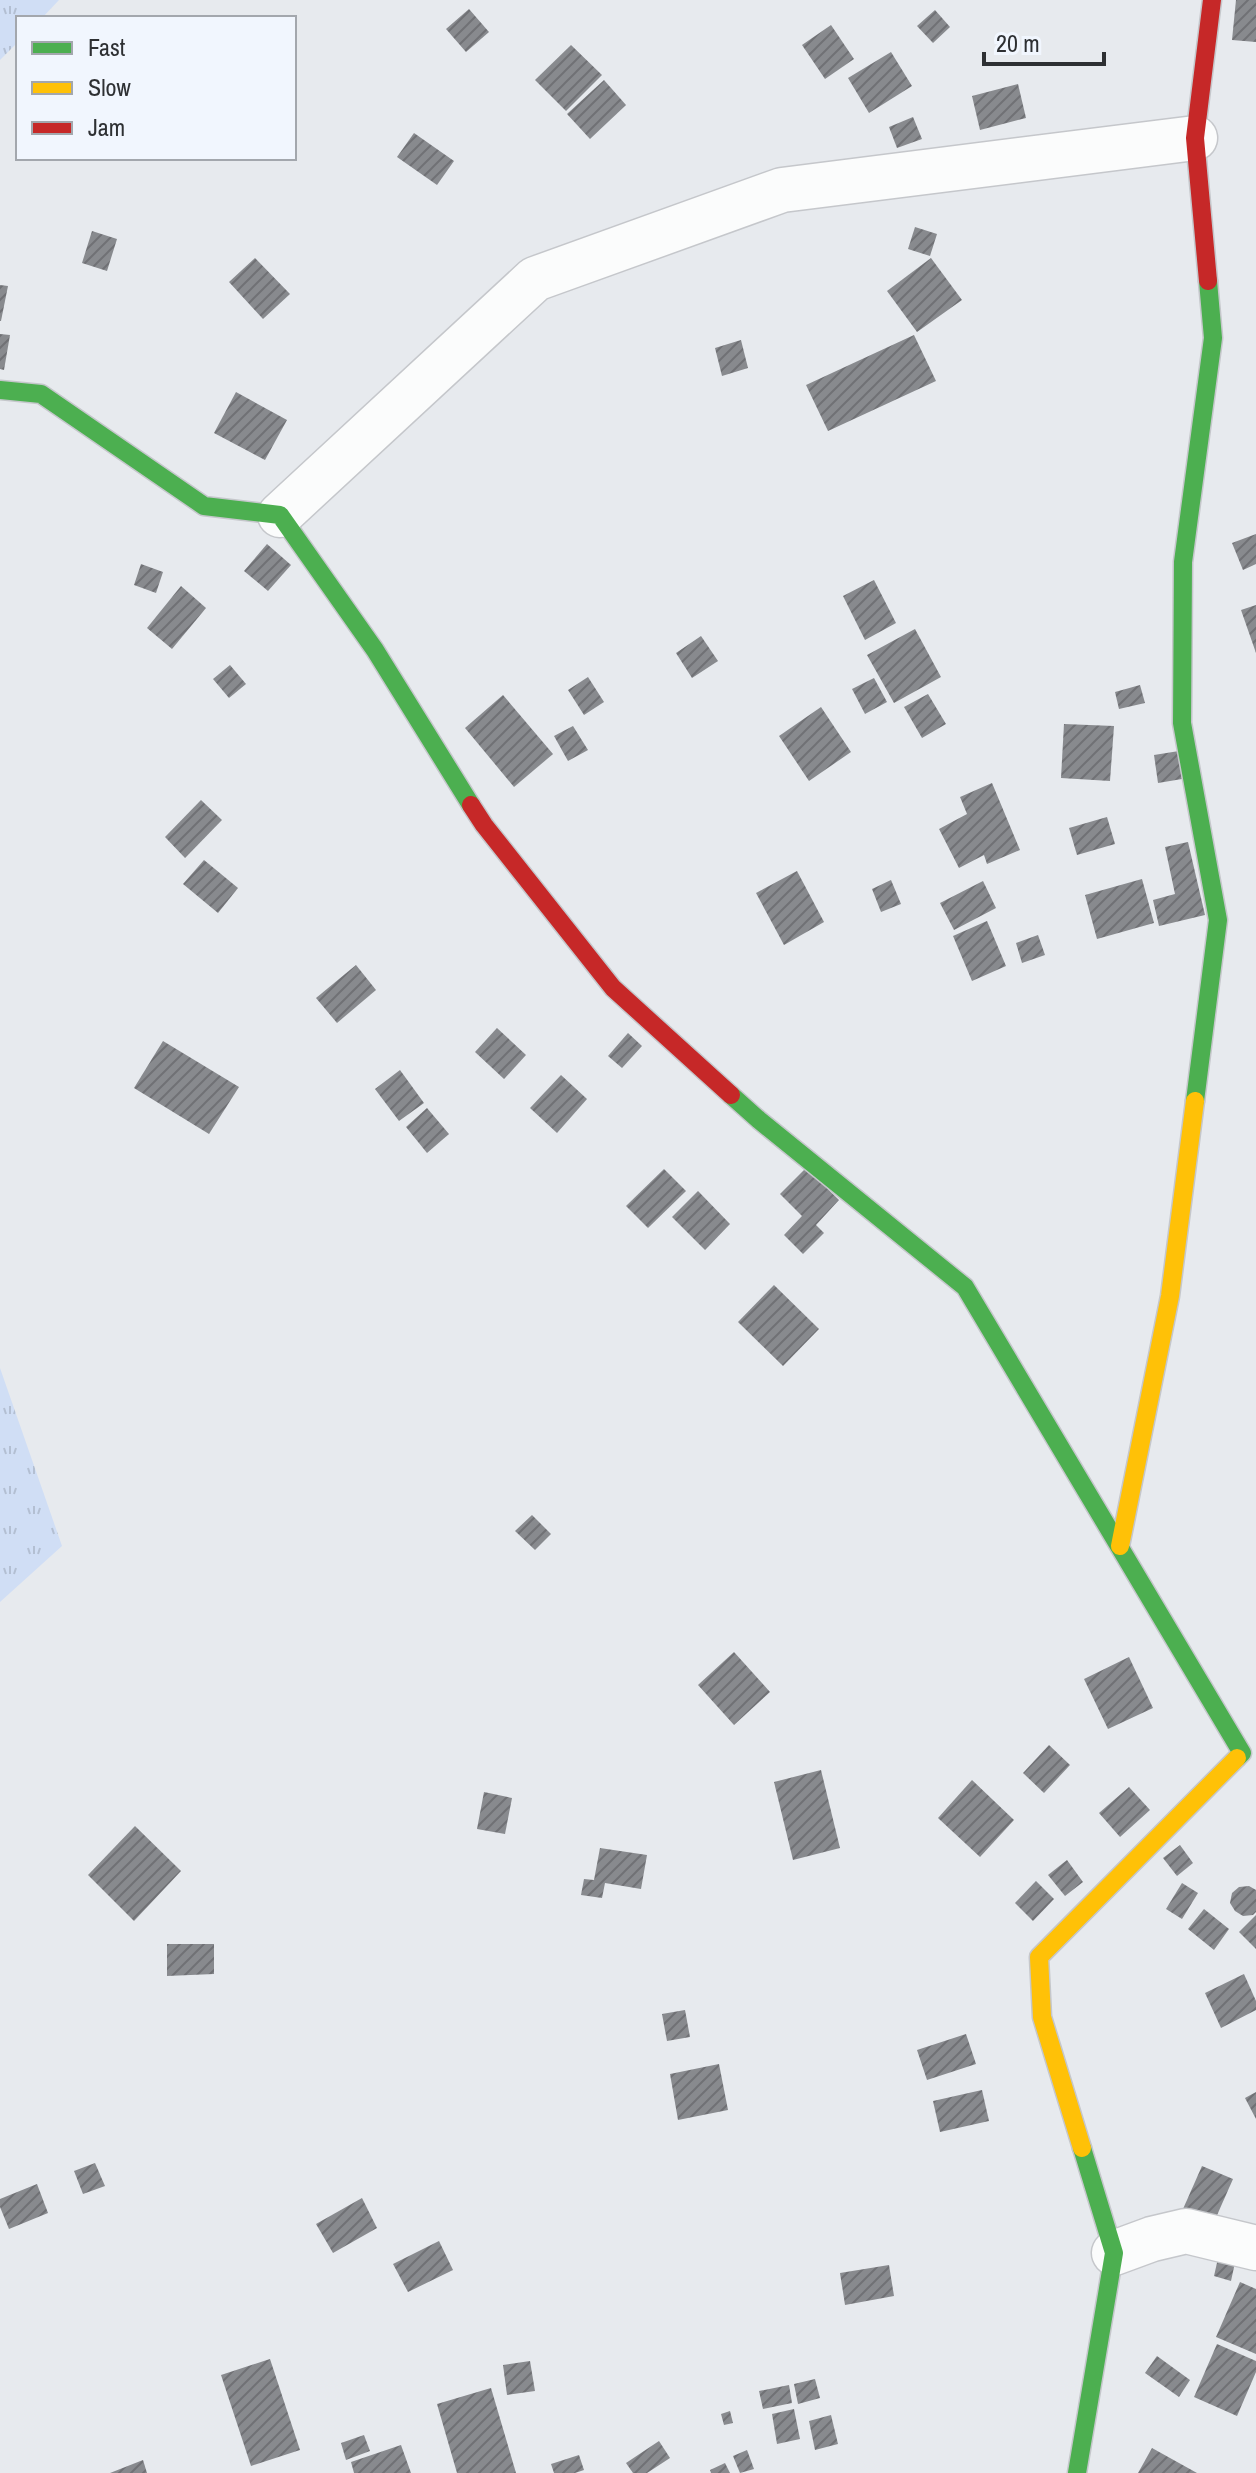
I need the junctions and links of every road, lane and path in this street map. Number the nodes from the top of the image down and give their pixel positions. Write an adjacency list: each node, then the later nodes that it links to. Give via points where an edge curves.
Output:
1 (1212, 0): 2 (street)
2 (1195, 138): 4 (street, via 782,190 535,279); 5 (street, via 1213,338 1183,562 1182,723 1218,920 1170,1296)
3 (0, 390): 4 (street, via 41,394 204,506)
4 (280, 515): 5 (street, via 375,650 484,825 613,988 759,1120 965,1287)
5 (1120, 1546): 6 (street)
6 (1249, 1762): 8 (street, via 1039,1957 1042,2017)
7 (1256, 2248): 8 (street, via 1186,2231)
8 (1114, 2253): 9 (street)
9 (1077, 2473)

